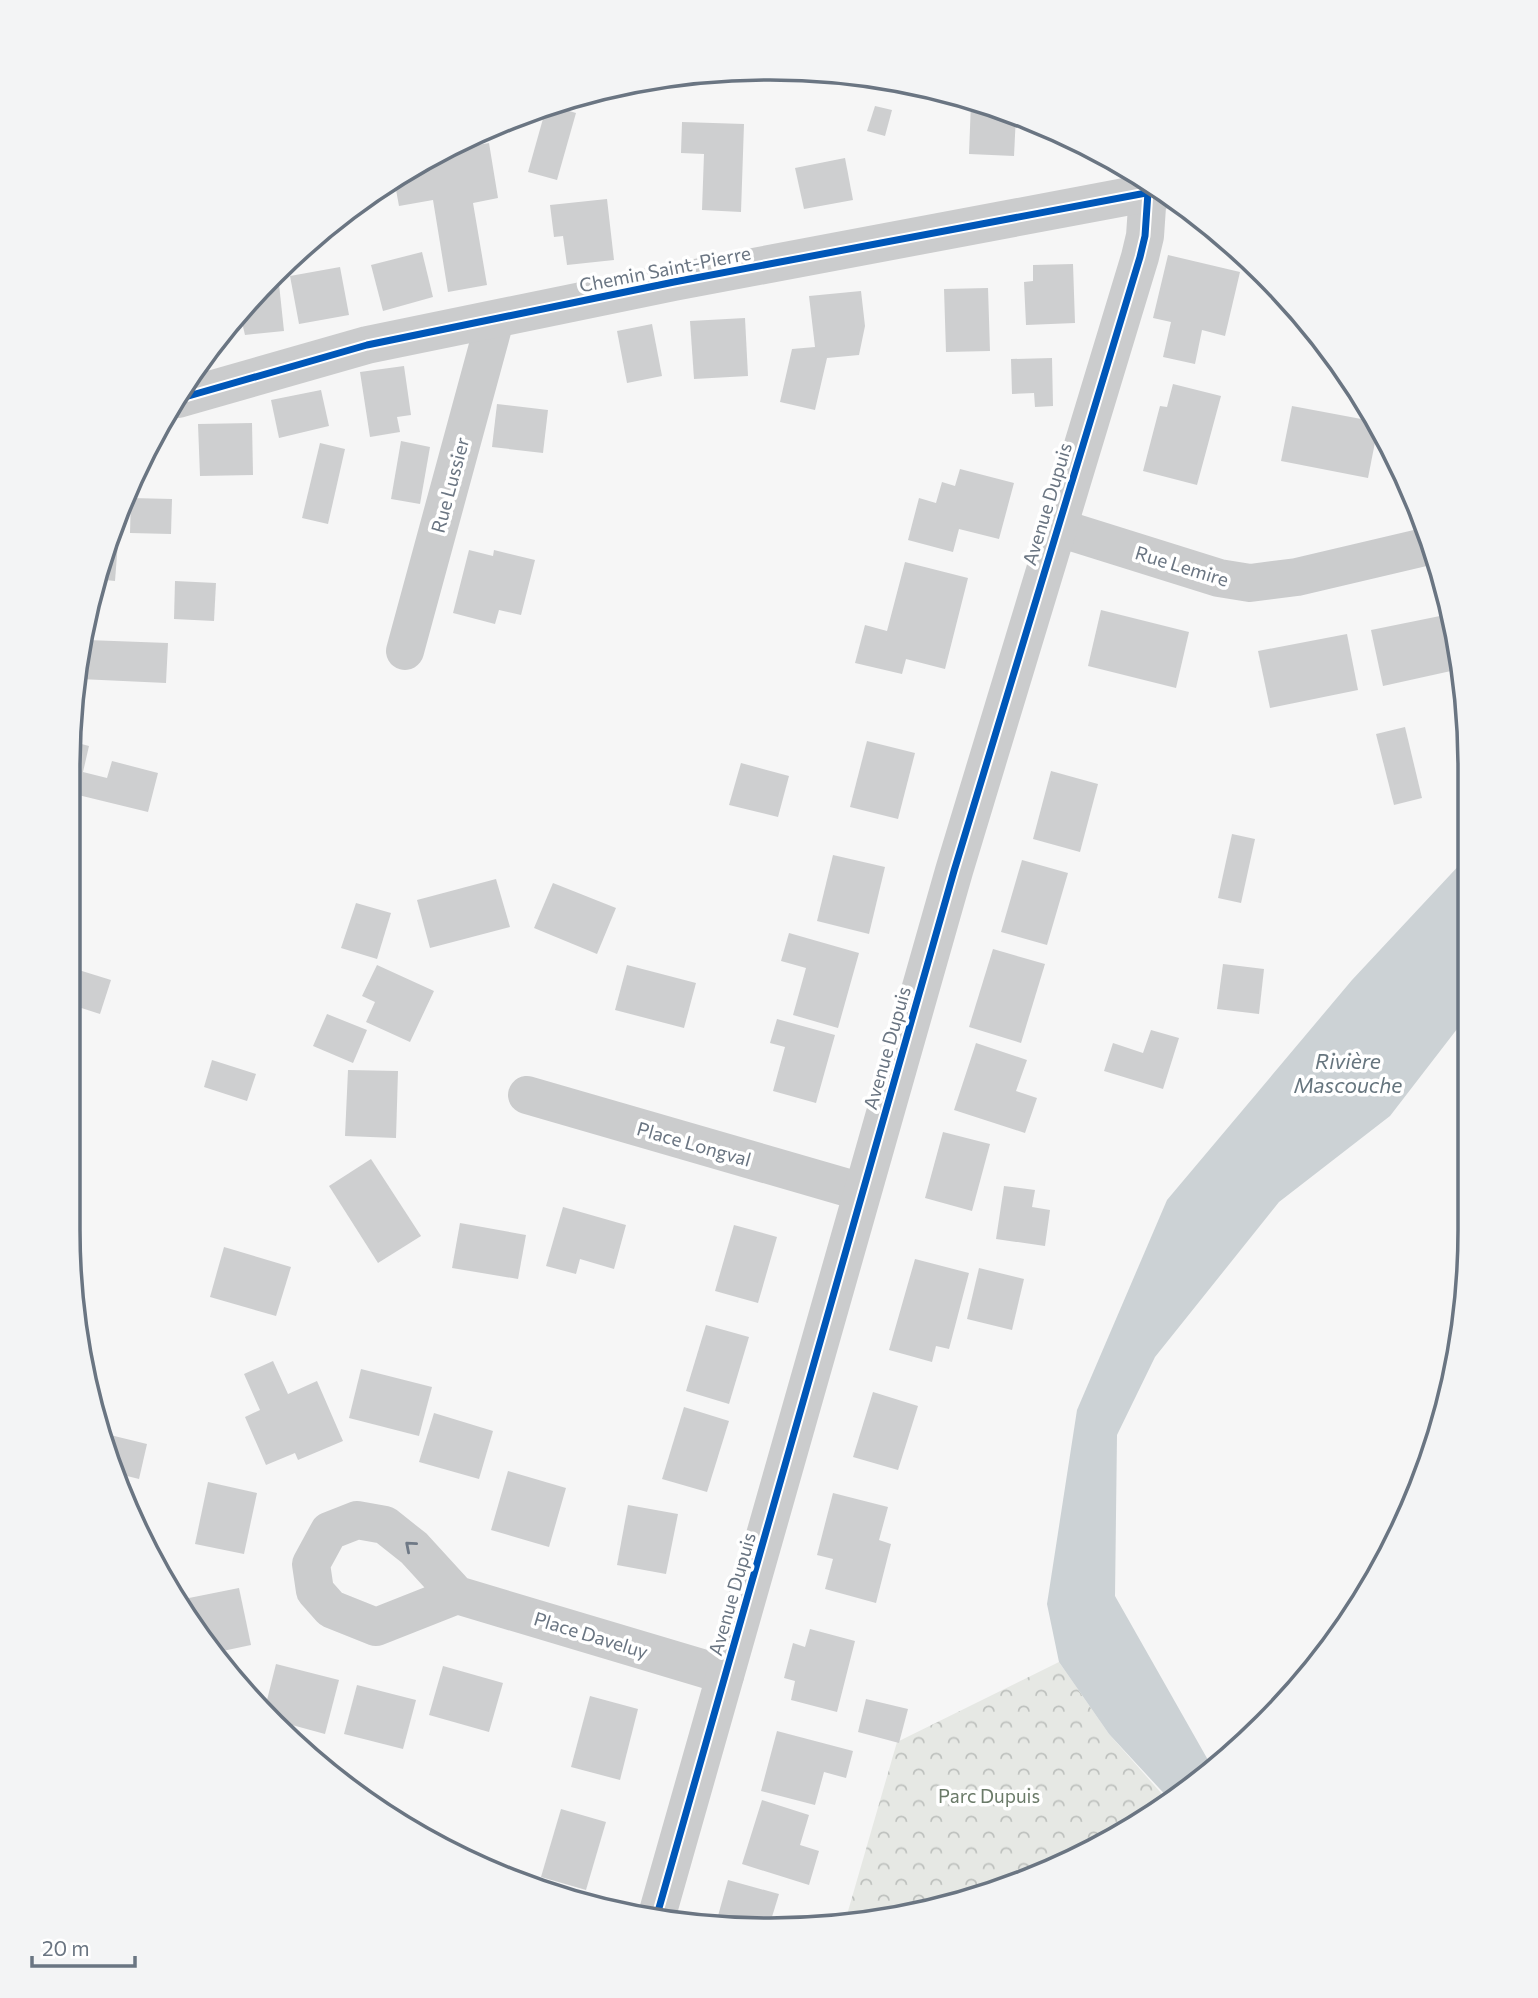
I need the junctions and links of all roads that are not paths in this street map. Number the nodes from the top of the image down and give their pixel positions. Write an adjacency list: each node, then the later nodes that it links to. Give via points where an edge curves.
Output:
1 (1145, 193): 3 (street, Chemin Saint-Pierre)
2 (1153, 198): 5 (street, Avenue Dupuis, via 1140,257)
3 (495, 320): 4 (street, Chemin Saint-Pierre, via 367,345); 7 (street, Rue Lussier)
4 (191, 395)
5 (1056, 527): 6 (street, Rue Lemire, via 1219,578 1250,583 1289,579); 9 (street, Avenue Dupuis)
6 (1421, 548)
7 (405, 651)
8 (527, 1095): 9 (street, Place Longval)
9 (862, 1192): 11 (street, Avenue Dupuis)
10 (457, 1595): 11 (street, Place Daveluy)
11 (725, 1675): 12 (street, Avenue Dupuis)
12 (659, 1908)

